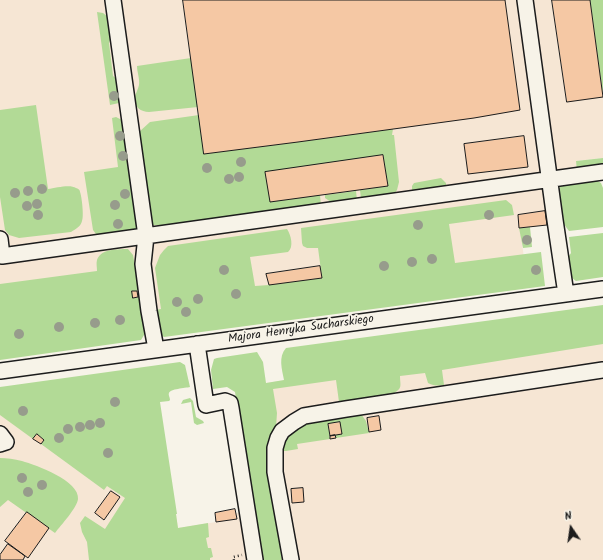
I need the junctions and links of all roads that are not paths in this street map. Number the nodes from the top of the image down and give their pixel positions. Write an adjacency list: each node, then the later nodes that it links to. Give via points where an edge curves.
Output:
1 (113, 0): 5 (street)
2 (524, 0): 4 (street)
3 (603, 172): 4 (street)
4 (549, 180): 5 (street); 8 (street)
5 (146, 236): 6 (street, via 2,256); 10 (street, via 143,264)
6 (0, 239)
7 (603, 289): 8 (street, Majora Henryka Sucharskiego)
8 (566, 294): 9 (street, Majora Henryka Sucharskiego)
9 (197, 344): 10 (street, Majora Henryka Sucharskiego); 15 (street, via 206,404 225,401 230,403)
10 (156, 349): 12 (street, Majora Henryka Sucharskiego)
11 (603, 370): 16 (street, via 304,416 294,422 282,431 275,448 275,472)
12 (0, 371)
13 (0, 434): 14 (street, via 6,442)
14 (0, 444)
15 (255, 560)
16 (290, 560)

